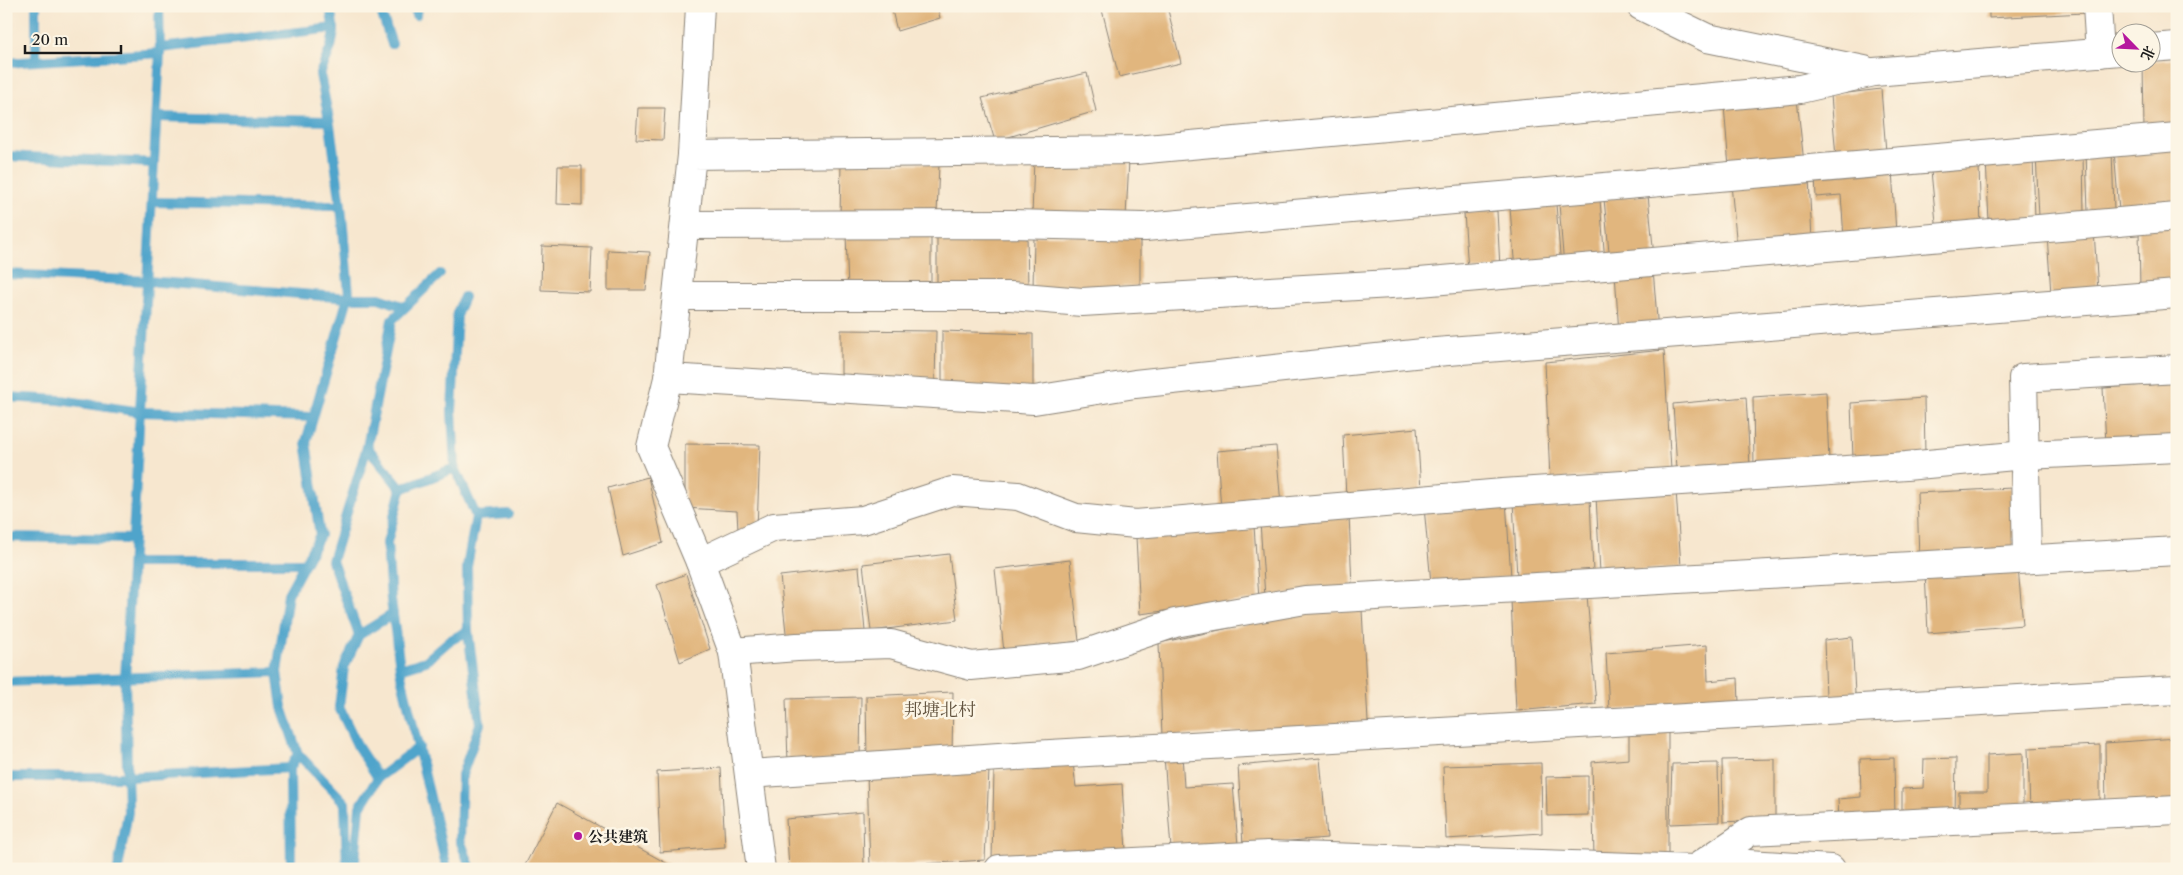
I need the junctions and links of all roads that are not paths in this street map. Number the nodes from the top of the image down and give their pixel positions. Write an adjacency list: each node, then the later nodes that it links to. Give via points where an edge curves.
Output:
1 (700, 6): 9 (street)
2 (1642, 6): 7 (street, via 1707,38)
3 (2097, 6): 6 (street)
4 (2177, 46): 5 (street)
5 (2160, 47)
6 (2110, 52): 7 (street)
7 (1874, 72): 9 (street, via 1800,89 1136,150)
8 (2177, 137): 11 (street, via 1145,227)
9 (692, 155): 11 (street)
10 (2177, 217): 13 (street, via 1408,283 1091,301 1011,296)
11 (685, 225): 13 (street)
12 (2177, 294): 15 (street, via 1423,353 1135,384 1034,400)
13 (677, 296): 15 (street)
14 (2177, 369): 17 (street, via 2023,378)
15 (668, 378): 20 (street, via 651,446)
16 (2177, 448): 17 (street)
17 (2025, 455): 19 (street); 20 (street, via 1136,524 1076,518 1018,496 952,490 863,520 774,527)
18 (2177, 551): 19 (street)
19 (2027, 558): 21 (street, via 1306,600 1175,623 1078,656 971,666 891,644)
20 (700, 562): 21 (street)
21 (733, 652): 23 (street)
22 (2177, 690): 23 (street, via 1008,756)
23 (749, 774): 25 (street)
24 (2177, 810): 27 (street, via 1751,831)
25 (761, 869)
26 (999, 869): 27 (street, via 1268,855)
27 (1695, 869): 28 (street, via 1748,864)
28 (1831, 869)

